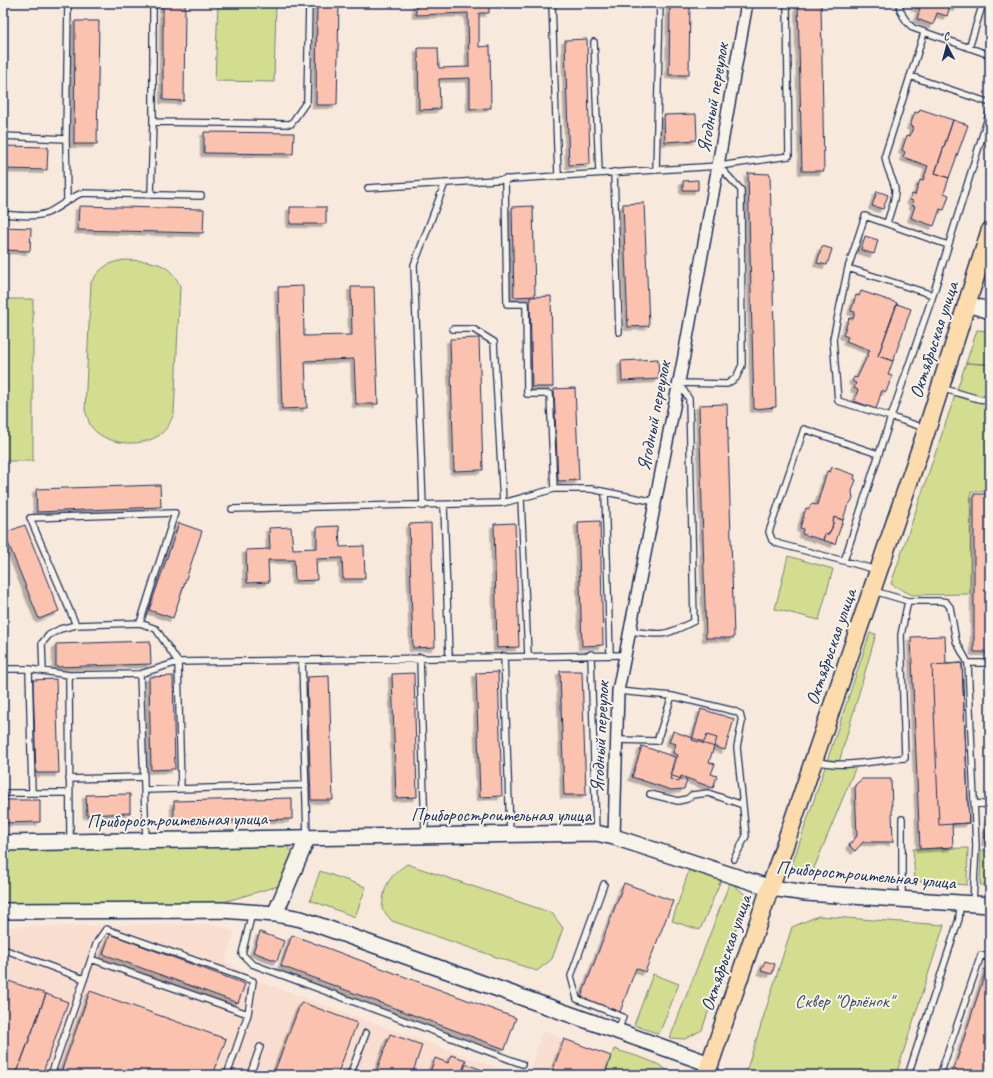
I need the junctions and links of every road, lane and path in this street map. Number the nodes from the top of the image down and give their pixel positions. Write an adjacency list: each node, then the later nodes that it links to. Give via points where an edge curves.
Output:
1 (68, 3): 19 (lane)
2 (153, 3): 17 (lane)
3 (309, 3): 17 (lane, via 307,101 291,124)
4 (552, 3): 24 (lane)
5 (660, 3): 21 (lane)
6 (747, 3): 20 (street, Ягодный переулок)
7 (787, 3): 20 (lane, via 788,156)
8 (899, 3): 10 (lane, via 906,21)
9 (982, 3): 12 (lane)
10 (924, 33): 12 (lane); 14 (lane)
11 (594, 42): 23 (lane)
12 (969, 48): 13 (lane)
13 (990, 55)
14 (910, 76): 15 (lane); 32 (lane, via 885,155 886,167 894,188 894,199)
15 (990, 103)
16 (990, 111): 34 (lane)
17 (153, 122): 28 (lane)
18 (3, 136): 19 (lane)
19 (66, 139): 30 (lane)
20 (719, 166): 21 (lane); 41 (street, Ягодный переулок); 41 (lane, via 741,190 742,365 736,378 727,384)
21 (656, 170): 22 (lane)
22 (614, 172): 23 (lane); 40 (lane)
23 (599, 174): 24 (lane)
24 (558, 176): 25 (lane)
25 (505, 179): 26 (lane); 47 (lane, via 507,304 526,304 527,394 550,394)
26 (445, 183): 27 (lane); 53 (lane, via 414,265)
27 (368, 188)
28 (151, 195): 29 (lane); 30 (lane, via 82,193)
29 (201, 196)
30 (67, 200): 31 (lane, via 47,213)
31 (3, 214)
32 (887, 223): 34 (lane); 35 (lane, via 865,216)
33 (990, 231): 37 (main road, Октябрьская улица)
34 (948, 245): 36 (lane)
35 (848, 268): 36 (lane); 44 (lane, via 833,339 838,401)
36 (933, 295): 44 (lane)
37 (968, 304): 38 (main road); 42 (main road, Октябрьская улица)
38 (990, 311)
39 (453, 329): 51 (lane, via 473,329 494,342)
40 (619, 332)
41 (679, 383): 50 (street, Ягодный переулок); 61 (lane, via 689,399 694,621 661,636)
42 (941, 388): 43 (lane); 45 (main road, Октябрьская улица)
43 (990, 400)
44 (891, 417): 45 (lane); 46 (lane)
45 (927, 429): 56 (main road, Октябрьская улица)
46 (878, 454): 55 (lane); 55 (lane, via 804,429 770,532 772,540 779,544)
47 (554, 489): 48 (lane, via 591,489); 49 (lane)
48 (605, 492): 50 (lane); 63 (lane)
49 (521, 499): 51 (lane); 65 (lane)
50 (657, 502): 61 (street, Ягодный переулок)
51 (503, 503): 52 (lane)
52 (444, 505): 53 (lane); 68 (lane)
53 (423, 506): 54 (lane)
54 (232, 509)
55 (844, 561): 56 (lane)
56 (879, 571): 57 (main road, Октябрьская улица)
57 (872, 590): 58 (lane); 81 (main road, Октябрьская улица)
58 (908, 601): 71 (lane, via 946,602 950,607 956,641); 81 (lane, via 901,634 905,758 839,765)
59 (140, 623): 60 (lane); 60 (lane, via 175,513 30,518); 70 (lane, via 156,629)
60 (76, 625): 75 (lane, via 49,635 42,643)
61 (631, 631): 64 (street, Ягодный переулок)
62 (591, 654): 63 (lane); 65 (lane); 96 (lane)
63 (610, 654): 64 (lane)
64 (625, 654): 78 (street, Ягодный переулок)
65 (528, 655): 66 (lane)
66 (504, 656): 68 (lane); 95 (lane)
67 (420, 657): 68 (lane); 69 (lane); 97 (lane)
68 (449, 657)
69 (302, 660): 70 (lane); 84 (lane)
70 (178, 662): 76 (lane); 85 (lane)
71 (968, 663): 72 (lane); 91 (lane)
72 (990, 663)
73 (3, 669): 74 (lane)
74 (29, 669): 75 (lane); 88 (lane)
75 (43, 671): 77 (lane)
76 (140, 674): 77 (lane); 82 (lane)
77 (69, 675): 83 (lane)
78 (618, 691): 79 (lane); 80 (street, Ягодный переулок)
79 (672, 696): 80 (lane, via 657,741); 92 (lane, via 740,714 742,722 737,747)
80 (617, 740): 98 (street, Ягодный переулок)
81 (815, 761): 105 (main road, Октябрьская улица)
82 (144, 777): 83 (lane); 86 (lane)
83 (69, 779): 89 (lane)
84 (306, 785): 85 (lane); 99 (lane)
85 (181, 788): 86 (lane)
86 (145, 790): 100 (lane)
87 (3, 793): 88 (lane)
88 (32, 793): 89 (lane)
89 (69, 793): 101 (lane)
90 (650, 794): 92 (lane, via 678,801 686,800 692,795 708,793)
91 (974, 803): 93 (lane); 107 (lane, via 976,846)
92 (743, 805): 103 (lane, via 746,836)
93 (990, 805)
94 (902, 820): 106 (lane)
95 (510, 834): 96 (main road, Приборостроительная улица); 97 (main road, Приборостроительная улица)
96 (596, 834): 98 (main road, Приборостроительная улица)
97 (424, 835): 99 (main road, Приборостроительная улица)
98 (614, 837): 105 (main road, Приборостроительная улица)
99 (307, 839): 100 (main road, Приборостроительная улица); 111 (main road)
100 (146, 840): 101 (main road, Приборостроительная улица)
101 (70, 841): 102 (main road, Приборостроительная улица)
102 (3, 843)
103 (734, 859)
104 (604, 884): 117 (lane, via 571,976 577,1000 623,1017)
105 (771, 888): 106 (main road, Приборостроительная улица, via 806,893); 121 (main road, Октябрьская улица)
106 (902, 899): 107 (main road, Приборостроительная улица)
107 (967, 904): 108 (main road, Приборостроительная улица); 126 (lane)
108 (990, 905)
109 (3, 911): 110 (main road)
110 (252, 911): 111 (main road); 120 (lane, via 242,954 252,964)
111 (275, 914): 117 (main road, via 302,919)
112 (3, 949): 115 (lane)
113 (990, 958): 127 (lane, via 981,955)
114 (92, 959): 115 (lane); 116 (lane); 116 (lane, via 97,942 106,930 114,932 253,982)
115 (84, 979): 122 (lane)
116 (248, 1014): 123 (lane)
117 (618, 1032): 121 (main road)
118 (366, 1033): 125 (lane)
119 (260, 1046): 124 (lane)
120 (522, 1064)
121 (708, 1069)
122 (51, 1075)
123 (227, 1075)
124 (250, 1075)
125 (350, 1075)
126 (908, 1075)
127 (940, 1075)

